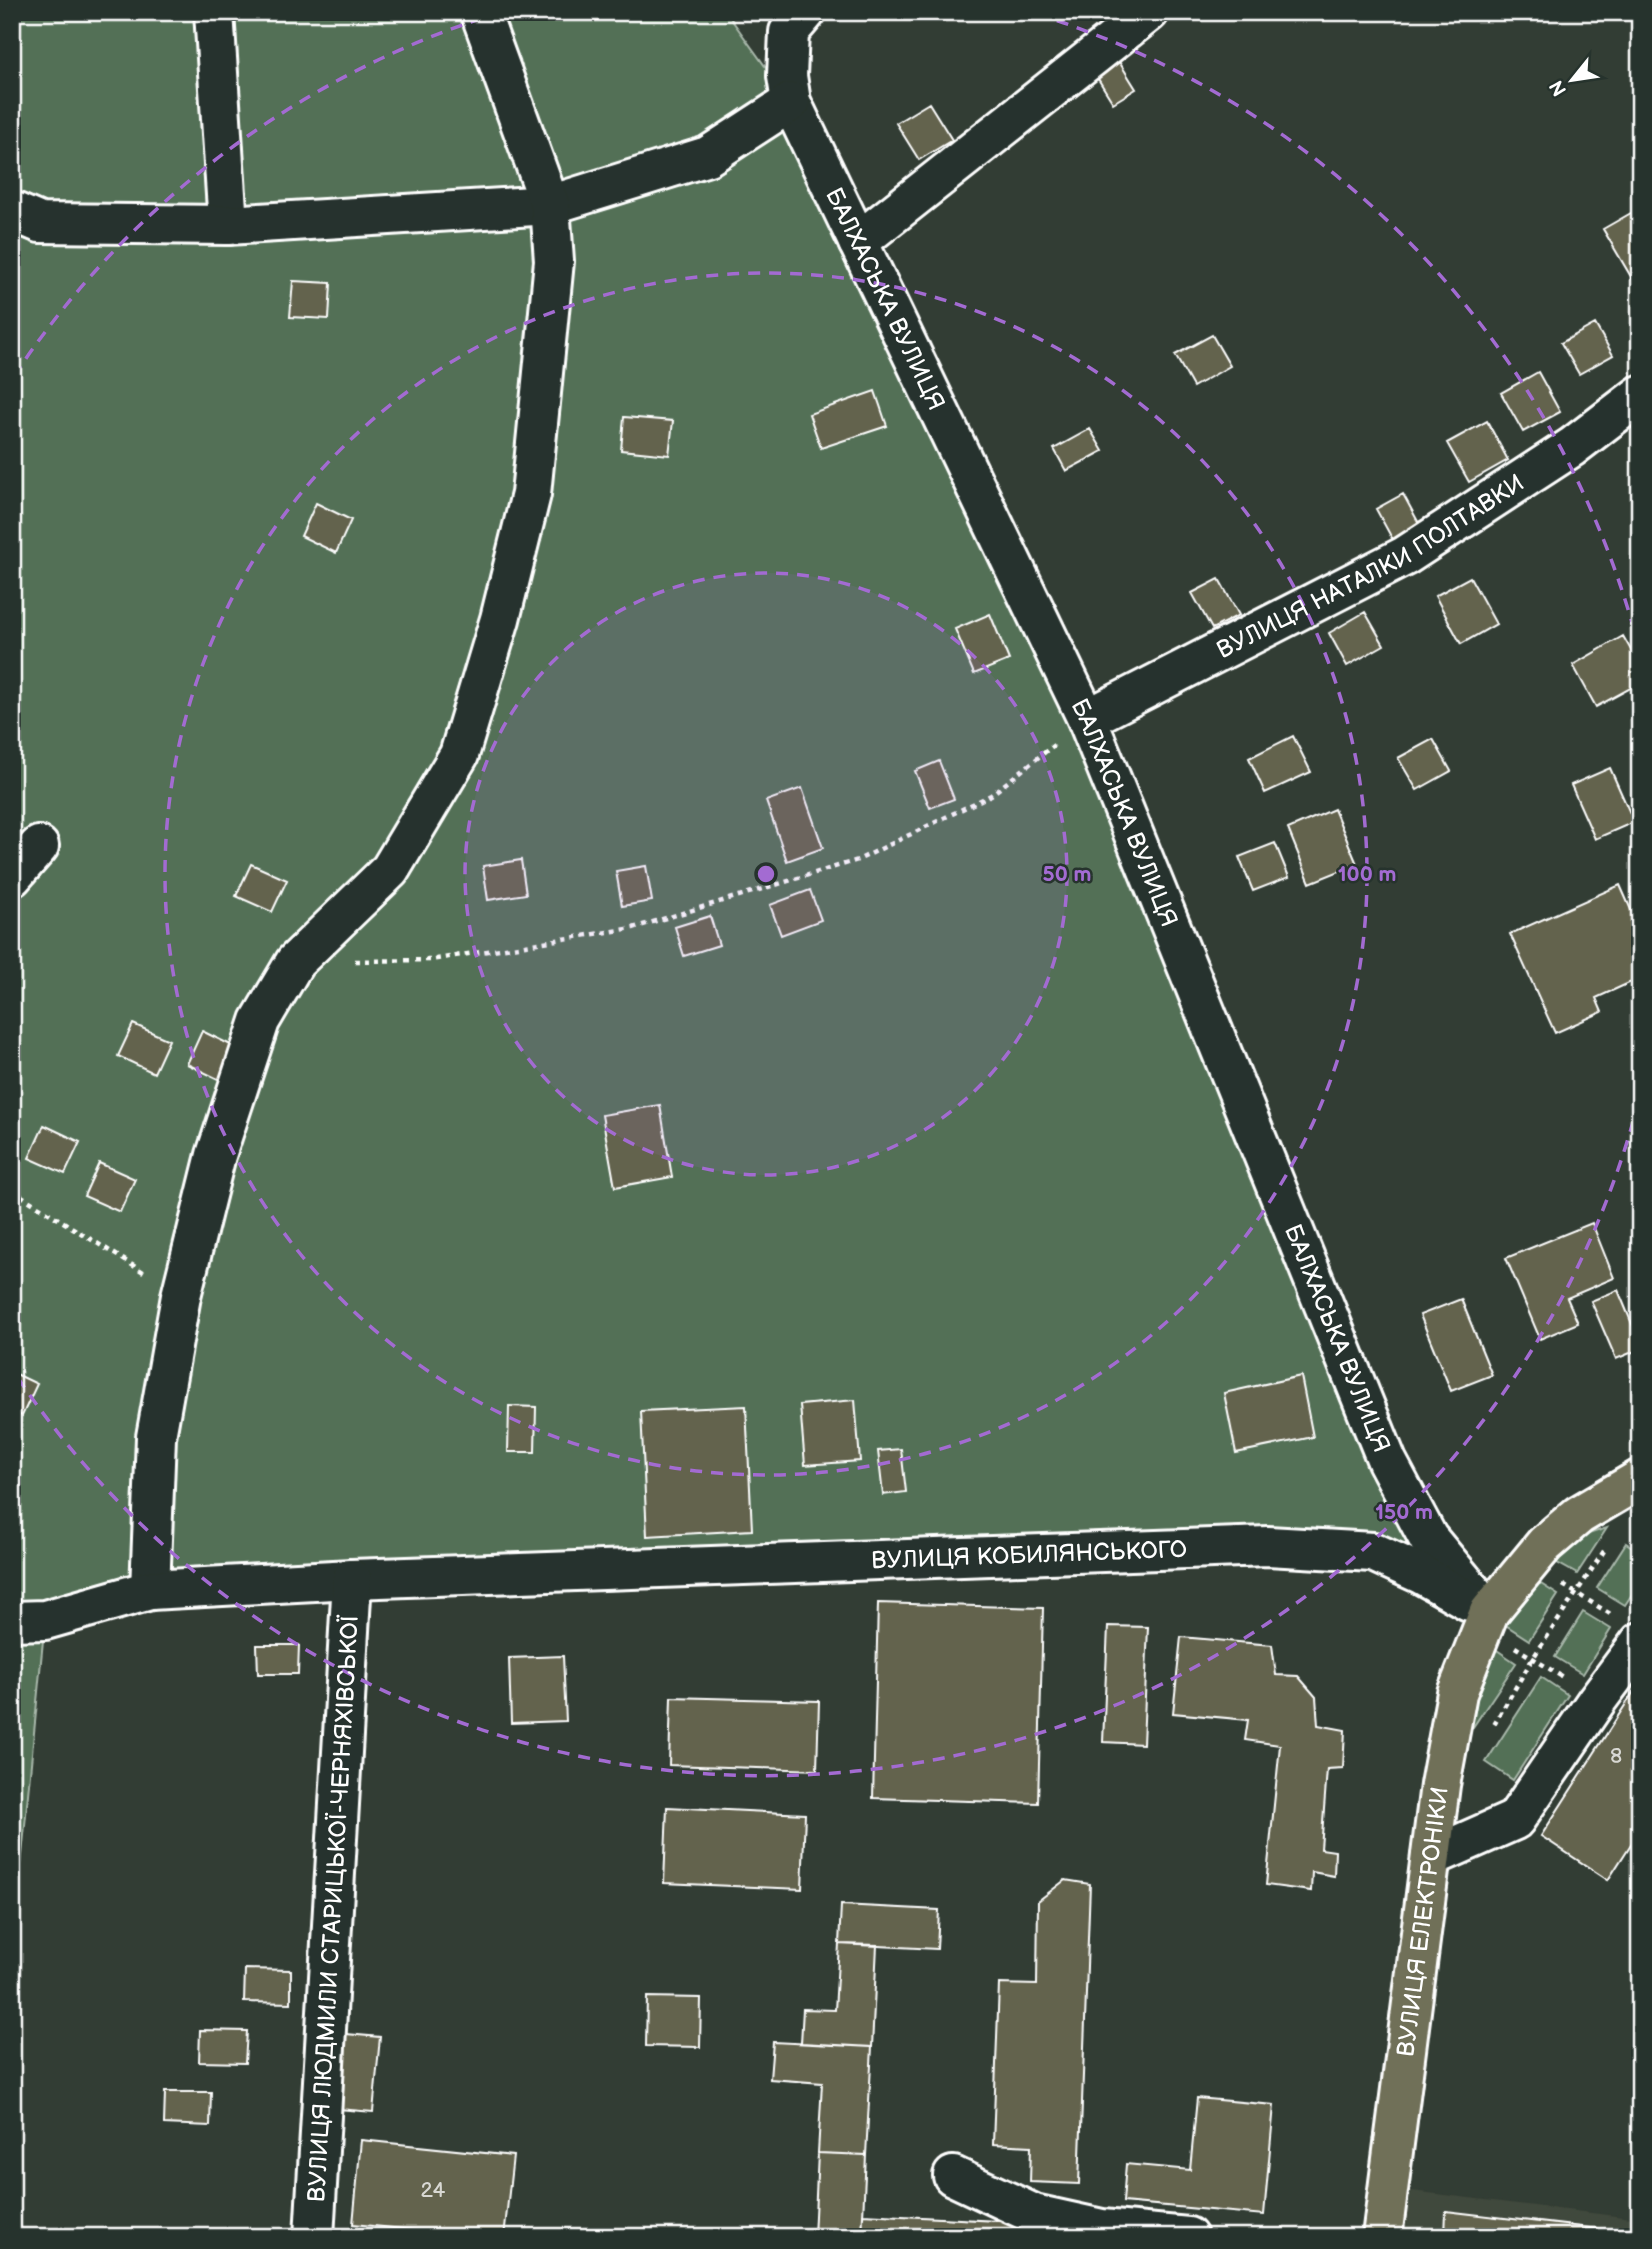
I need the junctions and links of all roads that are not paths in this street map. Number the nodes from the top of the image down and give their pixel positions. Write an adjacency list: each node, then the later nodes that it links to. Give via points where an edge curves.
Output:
1 (214, 12): 8 (street)
2 (480, 12): 6 (street)
3 (806, 12): 5 (street, БАЛХАСЬКА ВУЛИЦЯ, via 789,32)
4 (1149, 12): 9 (street)
5 (791, 102): 6 (street, via 708,156); 9 (street, БАЛХАСЬКА ВУЛИЦЯ)
6 (550, 205): 8 (street); 16 (street, via 554,261 531,494 500,619 459,755 390,870 295,962 260,1021 216,1155 181,1296 156,1437)
7 (12, 211): 8 (street, via 40,223)
8 (228, 225)
9 (858, 242): 11 (street, БАЛХАСЬКА ВУЛИЦЯ)
10 (1640, 395): 11 (street, ВУЛИЦЯ НАТАЛКИ ПОЛТАВКИ, via 1572,447 1405,556)
11 (1087, 719): 17 (street, БАЛХАСЬКА ВУЛИЦЯ, via 1387,1461 1428,1538)
12 (39, 846): 13 (street)
13 (12, 877)
14 (1640, 1479): 17 (main road, via 1579,1515 1545,1544)
15 (352, 1578): 16 (street, ВУЛИЦЯ КОБИЛЯНСЬКОГО); 17 (street, ВУЛИЦЯ КОБИЛЯНСЬКОГО, via 1268,1546 1373,1552 1421,1574); 22 (street, ВУЛИЦЯ ЛЮДМИЛИ СТАРИЦЬКОЇ-ЧЕРНЯХІВСЬКОЇ)
16 (150, 1590): 18 (street, ВУЛИЦЯ КОБИЛЯНСЬКОГО, via 45,1620)
17 (1486, 1619): 20 (main road, ВУЛИЦЯ ЕЛЕКТРОНІКИ, via 1457,1693)
18 (12, 1621)
19 (1629, 1631): 20 (street, via 1597,1700 1515,1820)
20 (1431, 1857): 24 (main road, ВУЛИЦЯ ЕЛЕКТРОНІКИ)
21 (953, 2176): 23 (street, via 1034,2214 1102,2229)
22 (314, 2237)
23 (1188, 2237)
24 (1382, 2237)

